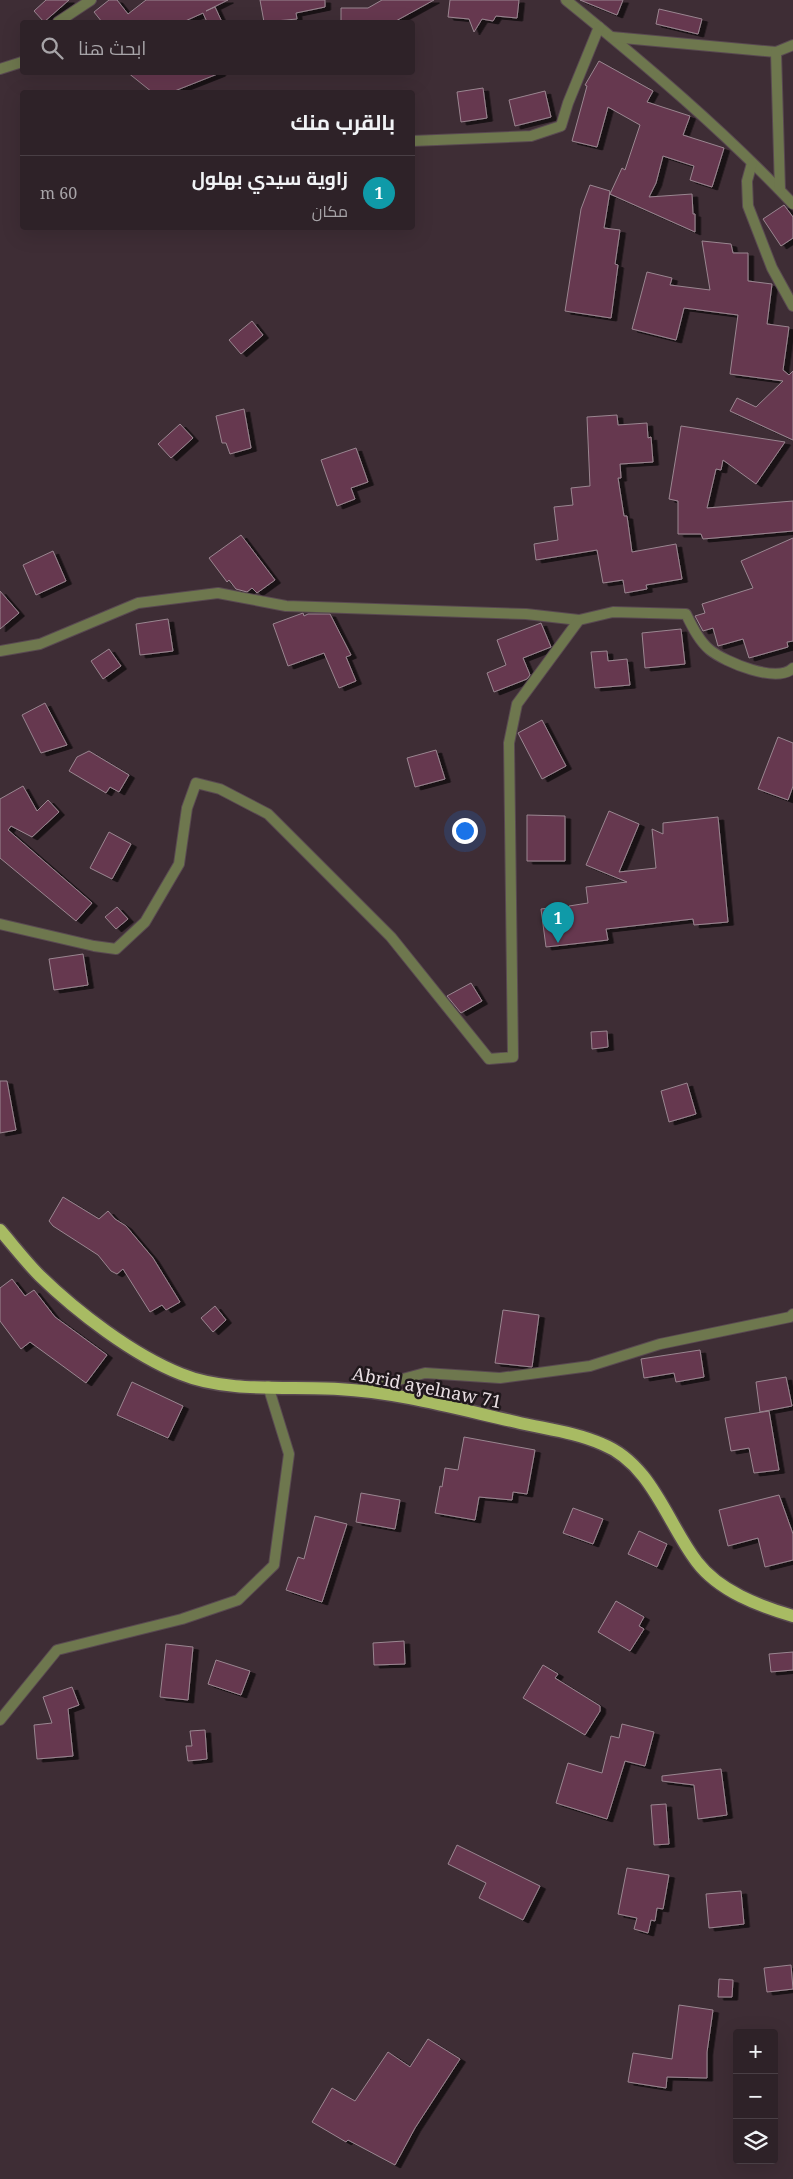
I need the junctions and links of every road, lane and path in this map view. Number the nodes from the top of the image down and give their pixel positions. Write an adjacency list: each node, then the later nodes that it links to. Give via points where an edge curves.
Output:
1 (91, 0): 3 (street)
2 (566, 0): 4 (street)
3 (61, 20)
4 (599, 27): 5 (street); 10 (street, via 561,126 531,136)
5 (612, 38): 7 (street); 11 (street)
6 (793, 45): 7 (street)
7 (776, 52): 12 (street)
8 (20, 63): 9 (street)
9 (0, 69)
10 (415, 141)
11 (752, 162): 12 (street); 14 (street, via 747,181 748,206 772,268)
12 (780, 190): 13 (street)
13 (793, 204)
14 (793, 306)
15 (579, 620): 16 (street, via 526,614 286,606 218,593 138,603 40,644); 17 (street, via 613,612 686,614 710,650 750,670 772,675 789,672); 18 (street, via 517,704 509,742 513,1057 489,1059 391,937 352,897 268,814 220,789 196,783 187,808 179,864 145,922 116,949)
16 (0, 651)
17 (793, 668)
18 (0, 924)
19 (0, 1230): 21 (main road, Abrid aɣelnaw 71, via 39,1275 78,1309 139,1353 180,1374 206,1382)
20 (793, 1314): 22 (street, via 790,1318 660,1344 590,1366 500,1378 425,1373)
21 (268, 1386): 22 (main road, Abrid aɣelnaw 71); 24 (street, via 289,1454 274,1565 238,1600 182,1619 57,1650)
22 (358, 1390): 23 (main road, Abrid aɣelnaw 71, via 449,1406 604,1444 617,1451 647,1482 698,1564 719,1583 750,1601)
23 (793, 1616)
24 (0, 1720)

